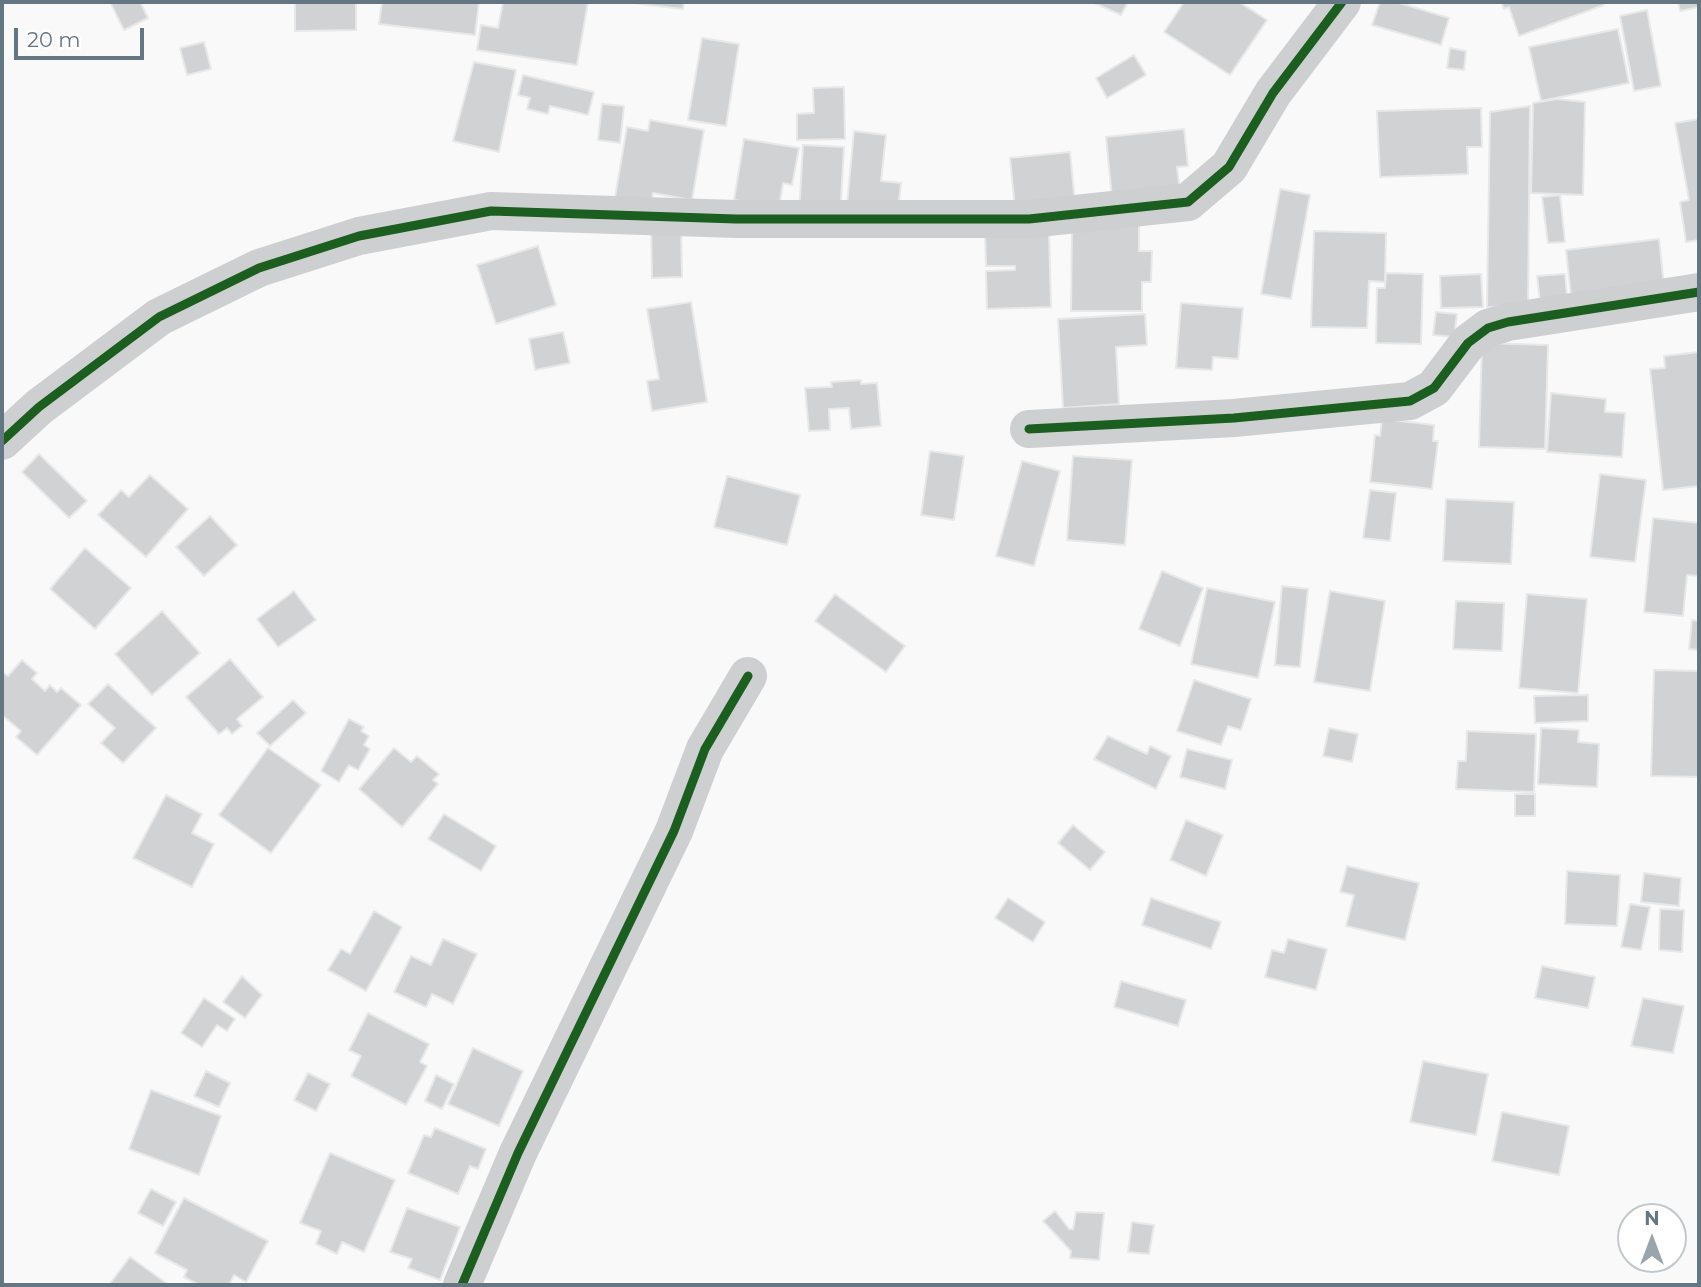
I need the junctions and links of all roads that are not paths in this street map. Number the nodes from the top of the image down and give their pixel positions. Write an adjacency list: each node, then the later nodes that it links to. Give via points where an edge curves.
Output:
1 (1342, 2): 4 (street, via 1273,93 1229,167 1188,202 1029,219 736,219 491,211 359,236 259,268 159,317 39,407)
2 (1699, 292): 3 (street, via 1488,328 1468,343 1434,388 1410,401 1234,418)
3 (1029, 429)
4 (2, 441)
5 (748, 676): 6 (street, via 705,748 674,831 524,1140)
6 (462, 1285)

